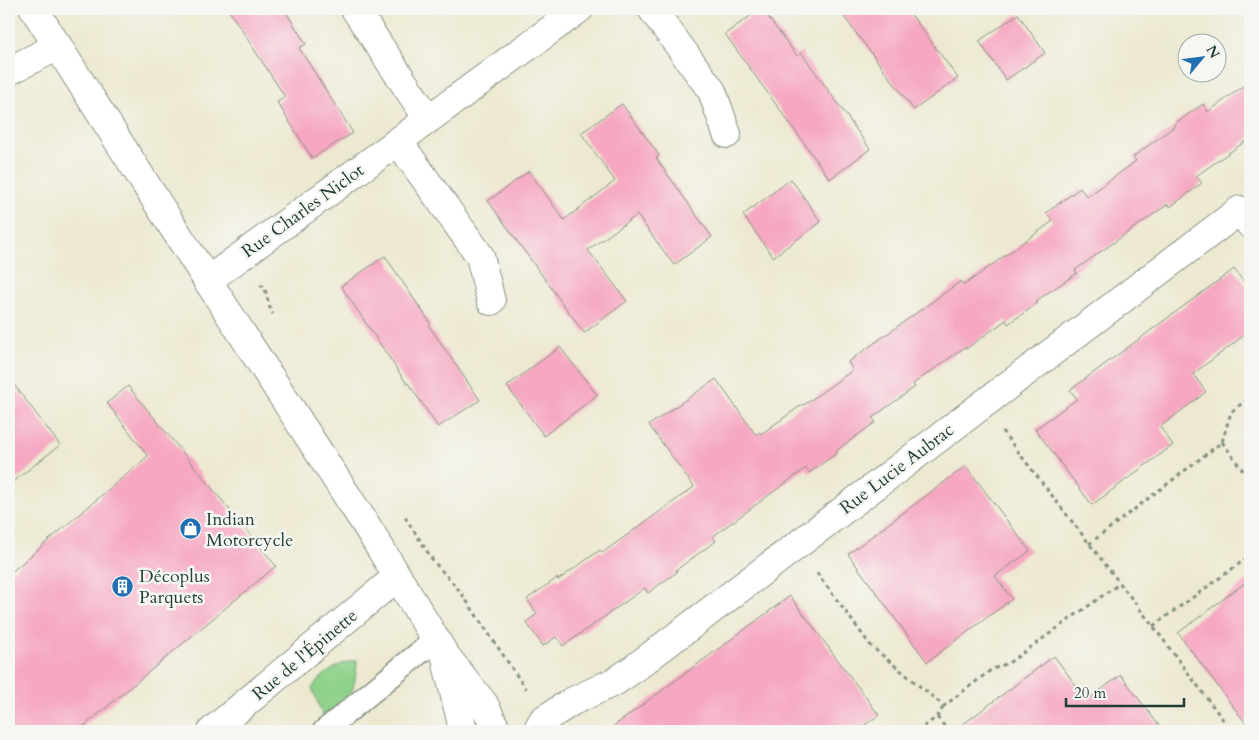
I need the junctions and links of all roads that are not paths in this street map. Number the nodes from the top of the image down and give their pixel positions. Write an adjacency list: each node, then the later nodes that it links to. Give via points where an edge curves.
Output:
1 (34, 9): 5 (street)
2 (355, 9): 7 (street)
3 (579, 9): 7 (street, Rue Charles Niclot)
4 (652, 9): 8 (street, via 712,91)
5 (58, 46): 6 (street); 11 (street)
6 (9, 71)
7 (428, 119): 9 (street, Rue Charles Niclot)
8 (727, 134)
9 (398, 141): 11 (street, Rue Charles Niclot); 12 (street, via 480,256)
10 (1250, 224): 15 (street, Rue Lucie Aubrac, via 1240,210 616,681 573,701)
11 (207, 281): 13 (street)
12 (491, 301)
13 (397, 578): 14 (street); 16 (street, Rue de l'Épinette)
14 (440, 648): 17 (lane); 18 (street); 19 (street, via 484,704)
15 (542, 725)
16 (212, 731)
17 (324, 731)
18 (463, 731)
19 (497, 731)

